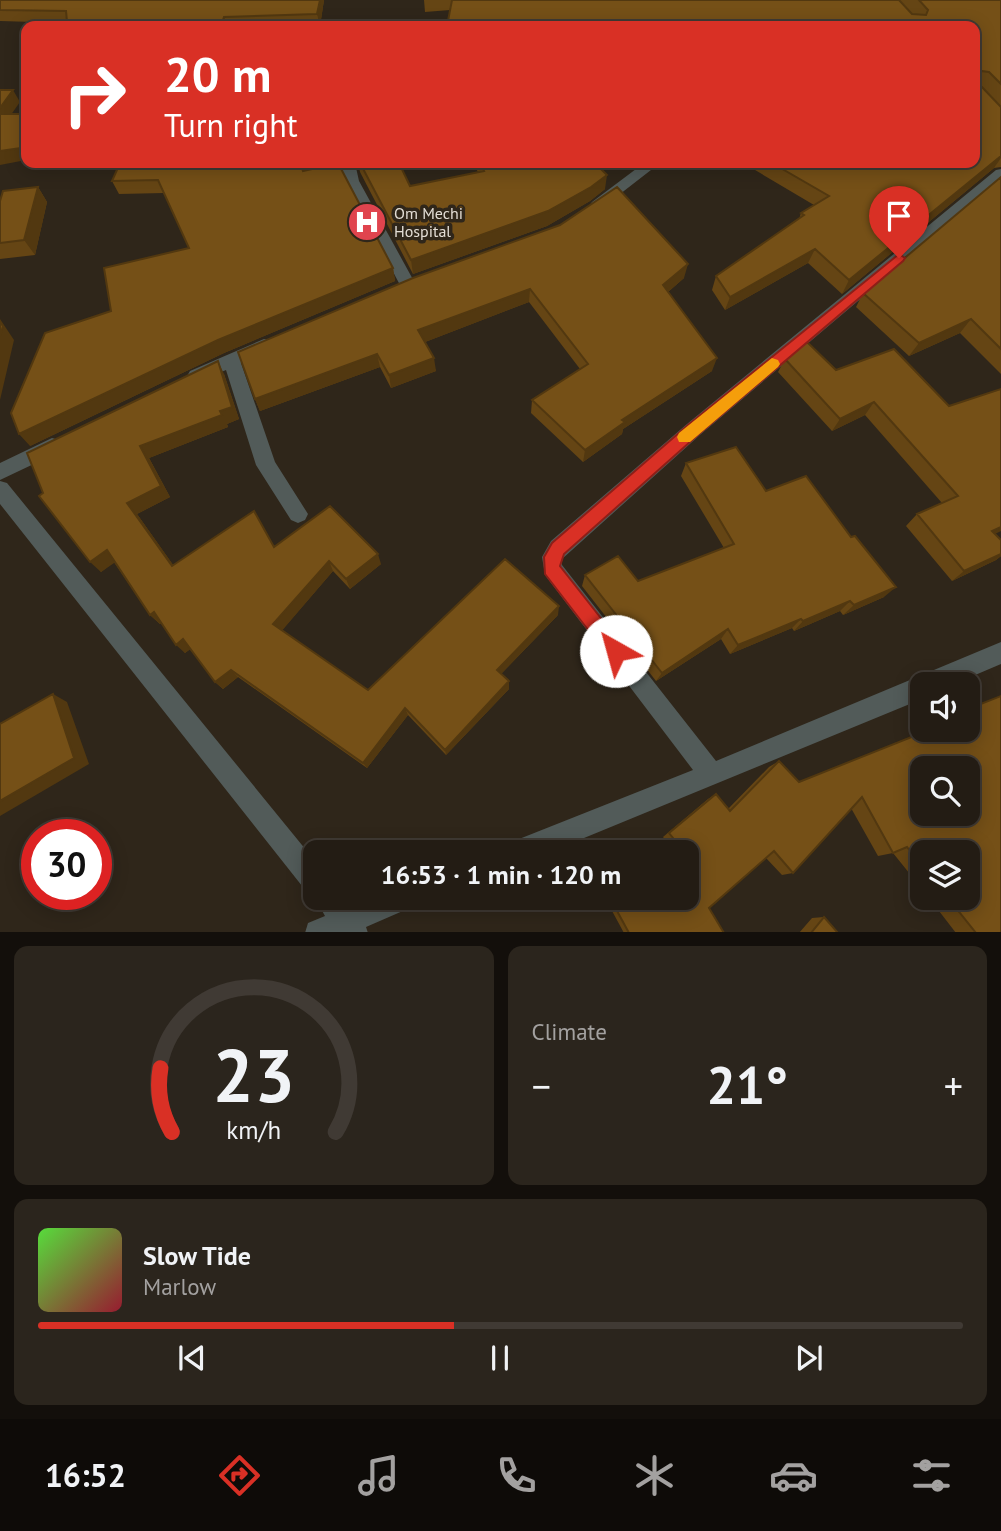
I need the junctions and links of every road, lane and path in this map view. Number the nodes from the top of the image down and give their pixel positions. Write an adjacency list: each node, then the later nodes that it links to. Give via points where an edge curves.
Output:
1 (349, 168): 5 (street)
2 (646, 168): 4 (street)
3 (1001, 173): 16 (street, via 694,429 552,557 552,568)
4 (585, 212)
5 (407, 285)
6 (281, 338): 7 (street)
7 (231, 359): 8 (street); 12 (street, via 265,465)
8 (183, 382)
9 (74, 436): 10 (street)
10 (0, 472)
11 (0, 489): 18 (street)
12 (298, 513)
13 (1001, 653): 14 (street)
14 (956, 672)
15 (910, 692): 16 (street)
16 (712, 775): 17 (street)
17 (548, 840)
18 (303, 867)
19 (338, 910): 21 (street)
20 (381, 910): 21 (street)
21 (351, 927): 22 (street)
22 (324, 932)

